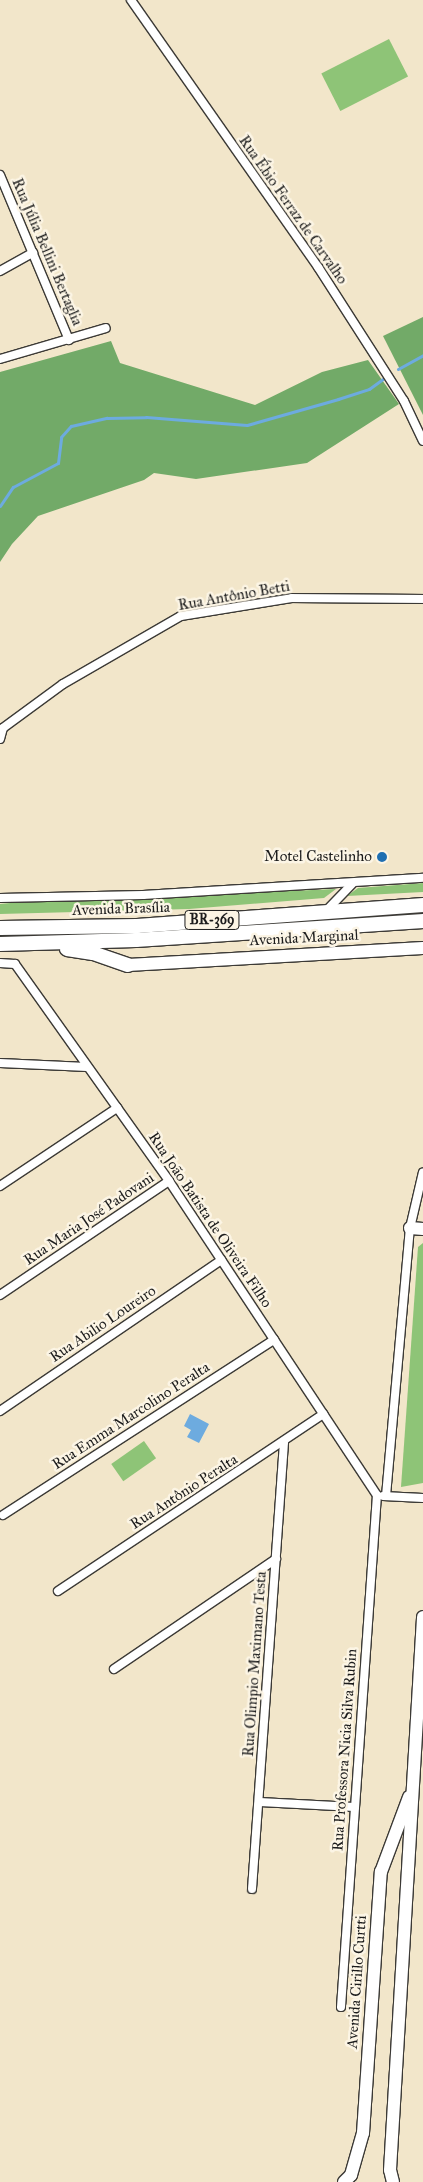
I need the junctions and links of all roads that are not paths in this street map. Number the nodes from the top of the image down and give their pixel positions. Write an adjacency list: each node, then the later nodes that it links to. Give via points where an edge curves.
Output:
1 (131, 0): 8 (street, Rua Ébio Ferraz de Carvalho, via 318,267 404,401)
2 (0, 176): 3 (street, Rua Júlia Bellini Bertaglia)
3 (34, 253): 4 (street); 6 (street, Rua Júlia Bellini Bertaglia)
4 (0, 271)
5 (106, 328): 6 (street)
6 (69, 340): 7 (street)
7 (0, 359)
8 (423, 441)
9 (423, 599): 10 (street, Rua Antônio Betti, via 292,598 181,616 63,684 3,728)
10 (0, 739)
11 (423, 878): 12 (street)
12 (353, 883): 13 (street, via 143,895); 15 (street)
13 (0, 898)
14 (423, 905): 15 (highway, Avenida Brasília / BR-369)
15 (324, 912): 17 (highway, Avenida Brasília / BR-369, via 137,926)
16 (423, 921): 19 (highway, Avenida Brasília / BR-369)
17 (0, 928)
18 (0, 944): 19 (highway, Avenida Brasília / BR-369)
19 (39, 944): 22 (highway, via 93,953)
20 (422, 949): 22 (main road, Avenida Marginal)
21 (0, 962): 24 (street, Rua João Batista de Oliveira Filho, via 16,964)
22 (128, 965)
23 (0, 1063): 24 (street)
24 (87, 1068): 25 (street, Rua João Batista de Oliveira Filho)
25 (116, 1108): 27 (street, Rua João Batista de Oliveira Filho); 28 (street)
26 (423, 1172): 29 (street)
27 (169, 1181): 31 (street, Rua João Batista de Oliveira Filho); 32 (street, Rua Maria José Padovani)
28 (0, 1186)
29 (410, 1228): 30 (main road); 38 (street)
30 (423, 1229)
31 (221, 1260): 33 (street, Rua João Batista de Oliveira Filho); 34 (street, Rua Abilio Loureiro)
32 (0, 1295)
33 (274, 1340): 35 (street, Rua João Batista de Oliveira Filho); 40 (street, Rua Emma Marcolino Peralta)
34 (0, 1411)
35 (323, 1414): 36 (street, Rua Antônio Peralta); 37 (street, Rua João Batista de Oliveira Filho)
36 (284, 1442): 41 (street, Rua Olimpio Maximano Testa); 42 (street, Rua Antônio Peralta)
37 (377, 1495): 38 (street); 48 (street, Rua Professora Nicia Silva Rubin)
38 (386, 1496): 39 (street)
39 (423, 1498)
40 (3, 1515)
41 (276, 1558): 45 (street); 47 (street, Rua Olimpio Maximano Testa)
42 (58, 1591)
43 (423, 1617): 44 (main road, Avenida Cirillo Curtti)
44 (423, 1625): 46 (main road, Avenida Cirillo Curtti)
45 (114, 1669)
46 (414, 1785): 51 (main road, Avenida Cirillo Curtti, via 381,1872 363,2134 351,2175); 52 (main road, Avenida Cirillo Curtti, via 390,2170)
47 (259, 1802): 48 (street); 49 (street, Rua Olimpio Maximano Testa)
48 (355, 1807): 50 (street, Rua Professora Nicia Silva Rubin)
49 (252, 1889)
50 (341, 2007)
51 (344, 2182)
52 (393, 2182)

